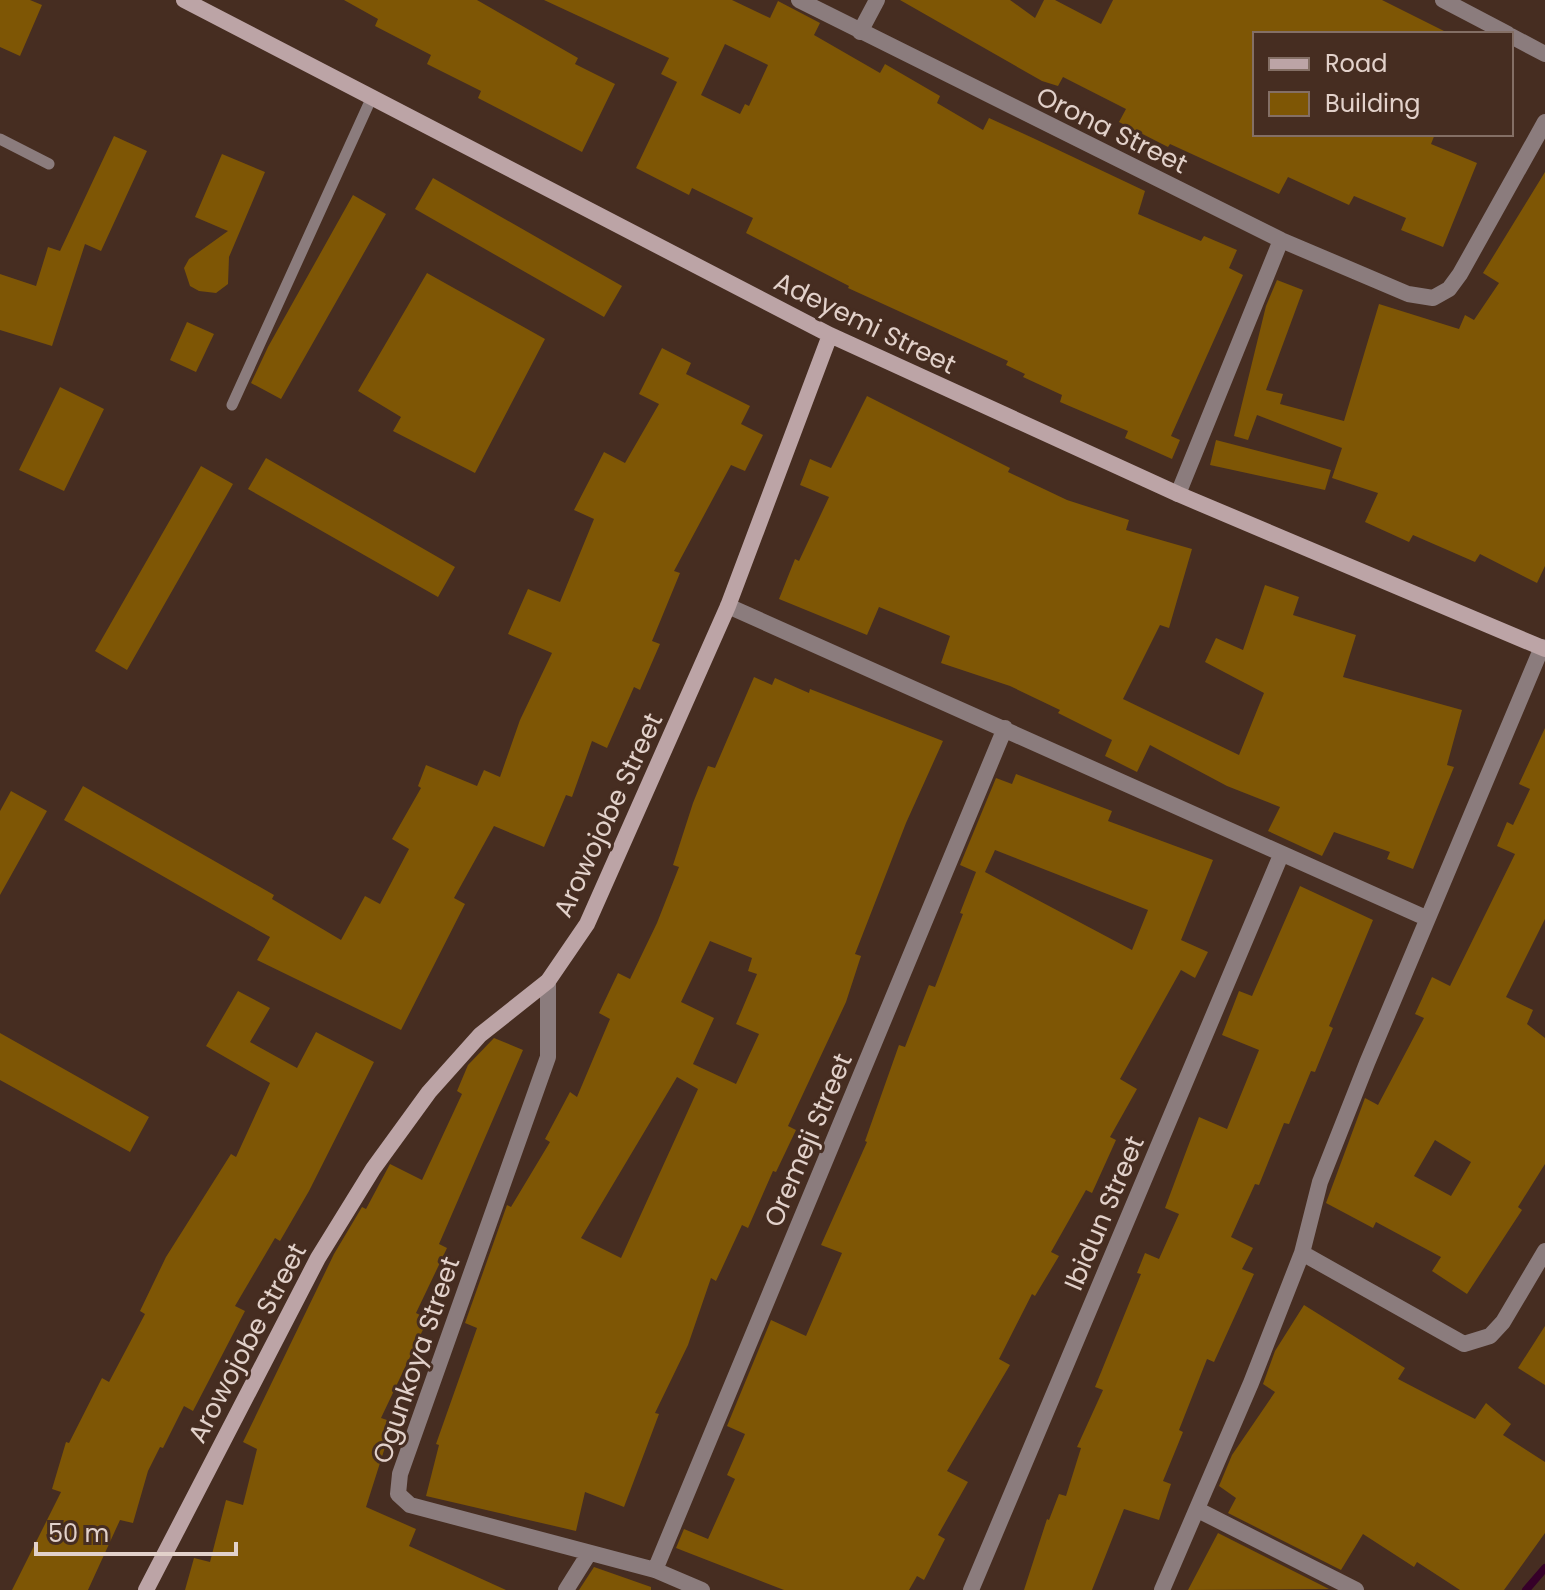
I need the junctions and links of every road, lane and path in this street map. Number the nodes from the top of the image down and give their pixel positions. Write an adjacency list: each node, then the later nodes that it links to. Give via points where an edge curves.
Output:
1 (184, 0): 9 (street, Adeyemi Street)
2 (799, 0): 5 (street, Orona Street)
3 (877, 0): 5 (street)
4 (1443, 0): 6 (street)
5 (860, 32): 13 (street, Orona Street)
6 (1503, 32)
7 (1513, 37): 8 (street)
8 (1545, 54)
9 (371, 99): 14 (street, Adeyemi Street); 15 (lane)
10 (1545, 122): 13 (street, Orona Street, via 1449,289 1433,298 1408,294)
11 (0, 139): 12 (lane)
12 (49, 164)
13 (1281, 240): 16 (street)
14 (830, 335): 16 (street, Adeyemi Street); 17 (street, Arowojobe Street)
15 (232, 405)
16 (1178, 494): 18 (street, Adeyemi Street)
17 (728, 606): 19 (street); 22 (street, Arowojobe Street, via 587,924)
18 (1544, 646): 21 (street)
19 (1005, 728): 20 (street); 27 (street, Oremeji Street)
20 (1281, 855): 21 (street); 31 (street, Ibidun Street)
21 (1426, 918): 24 (street, via 1320,1182)
22 (548, 981): 26 (street, Ogunkoya Street, via 548,1057 400,1474 398,1494 410,1505); 28 (street, Arowojobe Street, via 480,1035 429,1092 373,1169 318,1258)
23 (1545, 1251): 24 (street, via 1503,1322 1490,1336 1464,1344)
24 (1302, 1253): 25 (street)
25 (1198, 1510): 32 (street); 33 (street)
26 (588, 1555): 27 (street, Ogunkoya Street); 29 (street)
27 (655, 1570): 30 (street, Ogunkoya Street)
28 (146, 1590)
29 (566, 1590)
30 (702, 1590)
31 (971, 1590)
32 (1162, 1590)
33 (1356, 1590)

